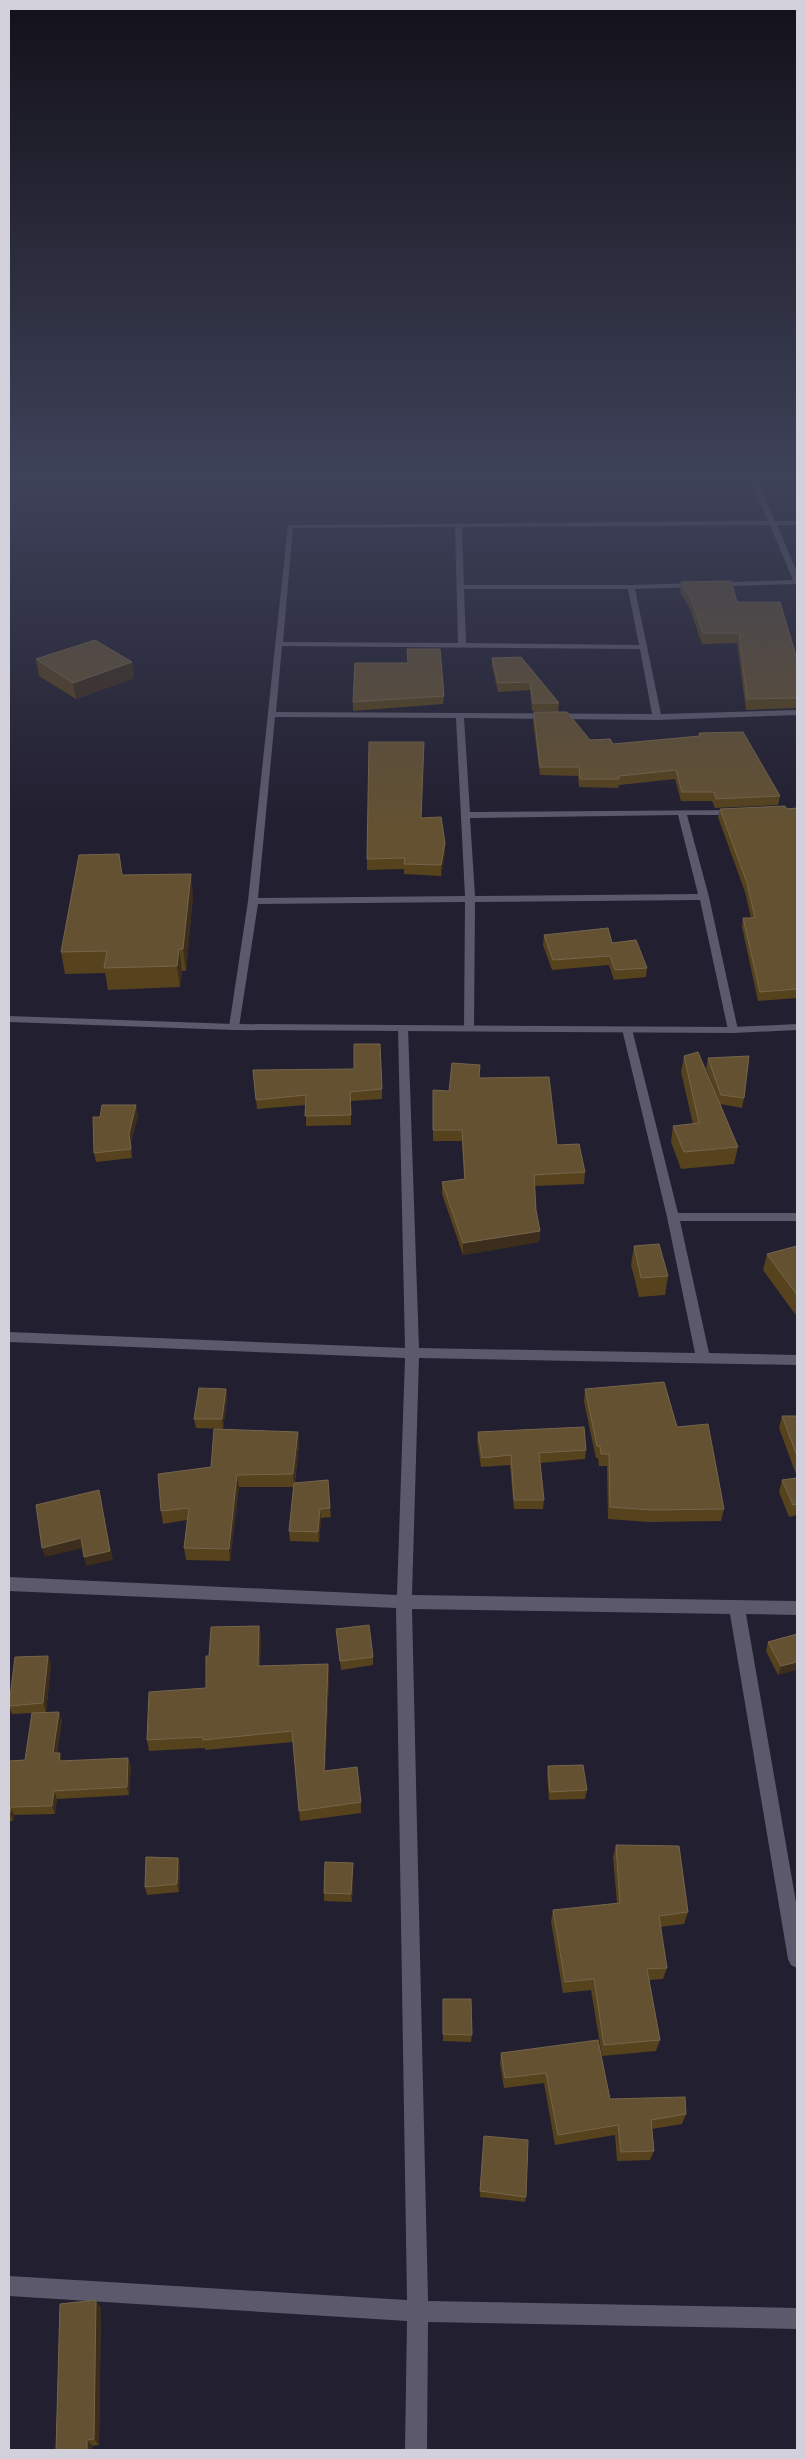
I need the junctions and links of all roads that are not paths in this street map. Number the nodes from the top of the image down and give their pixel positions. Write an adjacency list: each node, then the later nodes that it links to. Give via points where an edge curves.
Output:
1 (284, 592): 4 (street)
2 (460, 592): 5 (street)
3 (632, 592): 6 (street)
4 (279, 644): 5 (street); 8 (street)
5 (462, 645): 6 (street)
6 (643, 647): 10 (street)
7 (797, 713): 10 (street)
8 (272, 714): 9 (street); 16 (street)
9 (460, 716): 10 (street); 13 (street)
10 (657, 717)
11 (749, 811): 12 (street)
12 (682, 814): 13 (street); 14 (street)
13 (465, 815): 15 (street)
14 (704, 897): 15 (street); 23 (street)
15 (470, 899): 16 (street); 21 (street)
16 (253, 901): 18 (street)
17 (9, 1018): 18 (street)
18 (234, 1027): 20 (street)
19 (797, 1027): 23 (street)
20 (404, 1028): 21 (street); 27 (street)
21 (469, 1028): 22 (street)
22 (627, 1029): 23 (street); 24 (street)
23 (733, 1030)
24 (673, 1217): 25 (street); 28 (street)
25 (797, 1218)
26 (9, 1337): 27 (street)
27 (412, 1353): 28 (street); 31 (street)
28 (703, 1358): 29 (street)
29 (797, 1360)
30 (9, 1584): 31 (street)
31 (404, 1602): 32 (street); 37 (street)
32 (737, 1607): 33 (street); 34 (street)
33 (797, 1608)
34 (796, 1938): 35 (street)
35 (797, 1959)
36 (9, 2286): 37 (street)
37 (418, 2311): 38 (street); 39 (street)
38 (797, 2318)
39 (416, 2450)

